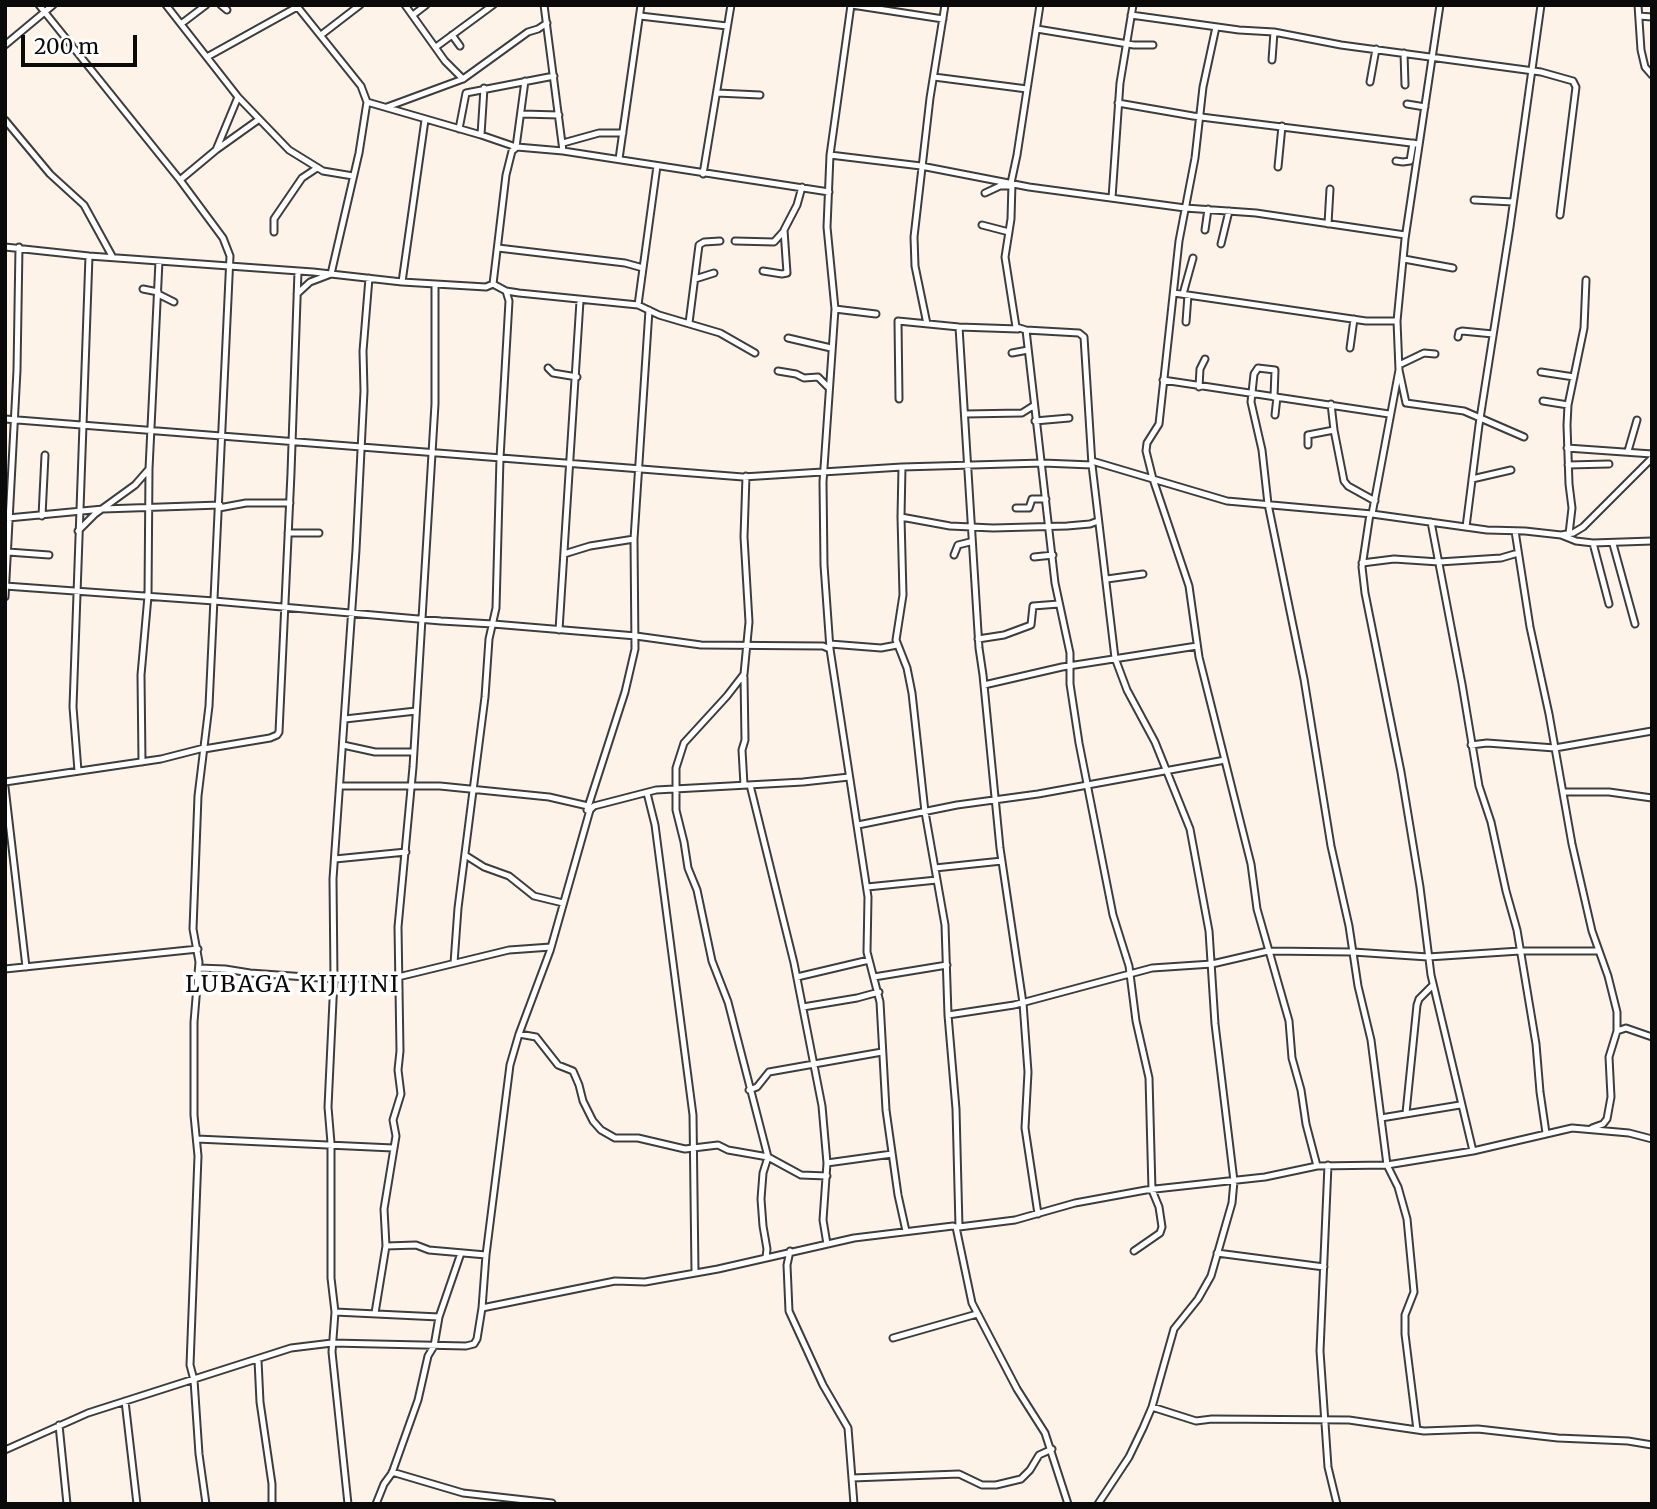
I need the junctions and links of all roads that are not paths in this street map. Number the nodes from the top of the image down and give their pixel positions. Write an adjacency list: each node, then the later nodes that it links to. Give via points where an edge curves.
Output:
1 (39, 5): 22 (street)
2 (53, 5): 22 (street)
3 (166, 5): 30 (street)
4 (206, 5): 30 (street)
5 (222, 5): 21 (street)
6 (360, 5): 35 (street)
7 (405, 5): 23 (street)
8 (426, 5): 23 (street)
9 (493, 5): 36 (street)
10 (544, 5): 29 (street)
11 (641, 5): 25 (street)
12 (731, 5): 31 (street)
13 (851, 5): 28 (street); 80 (street)
14 (945, 5): 28 (street)
15 (1040, 5): 33 (street)
16 (1133, 5): 24 (street)
17 (1440, 5): 45 (street)
18 (1541, 5): 47 (street)
19 (1638, 5): 26 (street)
20 (296, 6): 35 (street); 44 (street)
21 (228, 10)
22 (45, 12): 38 (street); 89 (street)
23 (413, 15): 41 (street)
24 (1131, 15): 32 (street); 37 (street)
25 (640, 16): 31 (street); 73 (street)
26 (1639, 16): 27 (street); 48 (street, via 1641,50)
27 (1652, 17)
28 (943, 19): 50 (street)
29 (547, 23): 49 (street); 51 (street)
30 (181, 24): 44 (street)
31 (727, 26): 57 (street)
32 (1216, 27): 34 (street); 67 (street)
33 (1037, 29): 37 (street); 56 (street)
34 (1275, 32): 42 (street); 46 (street)
35 (321, 35): 60 (street, via 361,86)
36 (452, 35): 40 (street); 41 (street)
37 (1126, 44): 39 (street); 61 (street)
38 (5, 45)
39 (1153, 45)
40 (460, 46)
41 (436, 47): 51 (street)
42 (1376, 49): 43 (street); 53 (street)
43 (1404, 52): 45 (street); 54 (street)
44 (207, 57): 59 (street)
45 (1433, 57): 47 (street); 63 (street)
46 (1272, 60)
47 (1531, 71): 97 (street); 101 (street, via 1576,83)
48 (1652, 75)
49 (554, 76): 52 (street); 66 (street)
50 (934, 77): 56 (street); 84 (street)
51 (463, 79): 64 (street)
52 (525, 80): 55 (street); 65 (street)
53 (1370, 82)
54 (1405, 85)
55 (484, 88): 72 (street, via 464,95); 74 (street)
56 (1027, 89): 90 (street)
57 (717, 93): 58 (street); 87 (street)
58 (760, 94)
59 (238, 97): 69 (street); 78 (street)
60 (366, 103): 64 (street); 88 (street)
61 (1118, 103): 67 (street); 95 (street)
62 (1406, 104): 63 (street)
63 (1425, 107): 76 (street)
64 (386, 108): 70 (street)
65 (522, 114): 66 (street); 77 (street)
66 (559, 115): 75 (street)
67 (1199, 117): 71 (street); 98 (street)
68 (5, 120): 116 (street, via 50,174 84,205)
69 (258, 120): 78 (street); 86 (street, via 289,150)
70 (425, 120): 72 (street); 130 (street)
71 (1282, 126): 76 (street); 85 (street)
72 (459, 129): 74 (street)
73 (622, 133): 75 (street, via 599,133); 81 (street)
74 (481, 135): 77 (street)
75 (563, 143): 79 (street)
76 (1416, 143): 82 (street, via 1409,161); 108 (street)
77 (516, 147): 79 (street); 114 (street, via 506,175)
78 (216, 150): 89 (street)
79 (563, 151): 81 (street)
80 (830, 155): 84 (street); 93 (street)
81 (618, 159): 83 (street)
82 (1396, 161)
83 (657, 166): 87 (street); 121 (street)
84 (921, 166): 90 (street); 149 (street, via 914,244)
85 (1278, 167)
86 (317, 168): 88 (street); 105 (street, via 302,178 274,219)
87 (703, 174): 91 (street)
88 (353, 176): 126 (street)
89 (180, 180): 120 (street, via 227,244)
90 (1012, 184): 94 (street); 95 (street); 107 (street)
91 (802, 187): 93 (street); 106 (street)
92 (1330, 189): 102 (street)
93 (829, 192): 142 (street, via 827,227)
94 (985, 193)
95 (1112, 198): 98 (street)
96 (1474, 200): 97 (street)
97 (1513, 202): 152 (street)
98 (1185, 208): 99 (street); 136 (street)
99 (1208, 209): 100 (street); 104 (street)
100 (1229, 211): 102 (street); 111 (street)
101 (1560, 215)
102 (1328, 224): 108 (street)
103 (982, 225): 107 (street)
104 (1205, 230)
105 (274, 232)
106 (784, 232): 110 (street, via 774,242); 124 (street, via 788,273)
107 (1009, 232): 151 (street, via 1005,263 1016,327)
108 (1405, 234): 118 (street)
109 (720, 241): 128 (street, via 699,244)
110 (735, 241)
111 (1221, 244)
112 (5, 247): 113 (street)
113 (19, 247): 115 (street); 184 (street)
114 (498, 248): 121 (street); 132 (street)
115 (89, 256): 116 (street); 187 (street)
116 (112, 256): 119 (street)
117 (1193, 258): 137 (street)
118 (1404, 259): 122 (street); 146 (street)
119 (159, 261): 120 (street); 135 (street)
120 (230, 265): 123 (street); 190 (street)
121 (643, 268): 141 (street)
122 (1453, 268)
123 (298, 271): 126 (street); 138 (street)
124 (763, 271)
125 (714, 272): 128 (street)
126 (331, 274): 127 (street); 138 (street, via 310,282)
127 (369, 278): 130 (street); 193 (street)
128 (695, 279): 148 (street)
129 (1586, 280): 167 (street, via 1584,328)
130 (402, 282): 131 (street)
131 (435, 284): 132 (street); 197 (street, via 435,404)
132 (493, 284): 134 (street)
133 (144, 289): 135 (street)
134 (506, 291): 139 (street); 200 (street)
135 (158, 293): 140 (street); 189 (street)
136 (1174, 293): 137 (street); 168 (street)
137 (1186, 294): 145 (street); 147 (street)
138 (297, 295): 192 (street)
139 (580, 301): 141 (street); 166 (street)
140 (174, 302)
141 (638, 305): 143 (street)
142 (835, 309): 144 (street); 155 (street)
143 (649, 310): 148 (street); 209 (street)
144 (876, 314)
145 (1354, 319): 146 (street); 156 (street)
146 (1397, 321): 163 (street)
147 (1186, 322)
148 (689, 323): 158 (street, via 720,333)
149 (928, 324): 150 (street); 173 (street, via 897,323)
150 (959, 327): 151 (street); 178 (street)
151 (1022, 330): 157 (street); 203 (street, via 1084,335)
152 (1493, 334): 153 (street, via 1462,331); 182 (street)
153 (1458, 337)
154 (788, 338): 155 (street)
155 (831, 348): 170 (street)
156 (1350, 348)
157 (1028, 349): 159 (street); 177 (street)
158 (755, 353)
159 (1012, 353)
160 (1435, 354): 163 (street, via 1423,354)
161 (1205, 359): 169 (street)
162 (548, 368): 166 (street)
163 (1399, 368): 179 (street); 182 (street, via 1406,403 1464,411)
164 (778, 371): 170 (street, via 818,377)
165 (1541, 372): 167 (street)
166 (577, 377): 201 (street)
167 (1574, 377): 176 (street)
168 (1163, 380): 169 (street); 213 (street, via 1158,424 1146,448)
169 (1199, 387): 171 (street)
170 (829, 388): 211 (street)
171 (1252, 394): 172 (street); 172 (street, via 1256,370 1269,368 1275,371); 218 (street)
172 (1275, 397): 175 (street); 180 (street)
173 (899, 399)
174 (1543, 401): 176 (street)
175 (1331, 404): 179 (street); 188 (street)
176 (1568, 405): 195 (street)
177 (1033, 406): 178 (street, via 1022,413); 186 (street)
178 (965, 414): 206 (street)
179 (1389, 414): 216 (street)
180 (1275, 415)
181 (1069, 418): 186 (street)
182 (1480, 418): 191 (street); 214 (street)
183 (5, 419): 184 (street)
184 (14, 420): 187 (street); 227 (street)
185 (1637, 420): 196 (street)
186 (1035, 421): 202 (street)
187 (84, 426): 189 (street); 223 (street)
188 (1334, 430): 194 (street, via 1308,435); 216 (street, via 1344,481)
189 (152, 431): 190 (street); 208 (street)
190 (221, 435): 192 (street); 219 (street)
191 (1524, 437)
192 (291, 441): 193 (street); 217 (street)
193 (360, 446): 197 (street); 263 (street)
194 (1308, 446)
195 (1567, 447): 196 (street); 205 (street)
196 (1628, 452): 199 (street)
197 (430, 453): 200 (street); 264 (street)
198 (45, 455): 225 (street)
199 (1652, 456): 237 (street, via 1583,527)
200 (499, 458): 201 (street); 265 (street)
201 (569, 462): 209 (street); 246 (street)
202 (1042, 463): 203 (street); 206 (street); 215 (street)
203 (1092, 463): 213 (street); 228 (street)
204 (1609, 464): 205 (street)
205 (1568, 465): 237 (street, via 1573,508)
206 (968, 466): 207 (street); 230 (street)
207 (902, 467): 211 (street); 226 (street)
208 (149, 469): 220 (street); 222 (street)
209 (638, 469): 212 (street); 239 (street)
210 (1511, 470): 214 (street)
211 (824, 472): 212 (street); 271 (street)
212 (746, 476): 270 (street)
213 (1153, 479): 218 (street, via 1227,501); 273 (street, via 1189,586)
214 (1472, 479): 232 (street)
215 (1046, 499): 221 (street, via 1031,499 1029,508); 231 (street)
216 (1375, 500): 224 (street)
217 (290, 503): 219 (street); 235 (street)
218 (1268, 504): 224 (street); 319 (street)
219 (219, 507): 220 (street); 259 (street)
220 (150, 508): 222 (street); 257 (street)
221 (1016, 508)
222 (103, 509): 223 (street); 234 (street)
223 (80, 512): 225 (street); 234 (street)
224 (1371, 514): 229 (street); 252 (street)
225 (42, 516): 227 (street)
226 (901, 517): 230 (street); 272 (street, via 903,595)
227 (7, 518): 244 (street)
228 (1098, 521): 231 (street); 254 (street)
229 (1431, 522): 232 (street); 251 (street)
230 (970, 526): 231 (street); 241 (street)
231 (1049, 527): 249 (street)
232 (1466, 527): 233 (street)
233 (1515, 530): 238 (street); 245 (street)
234 (78, 531): 256 (street)
235 (288, 533): 236 (street); 262 (street)
236 (319, 533)
237 (1569, 534): 238 (street)
238 (1561, 536): 242 (street)
239 (634, 539): 246 (street); 268 (street)
240 (1652, 541): 243 (street)
241 (971, 542): 248 (street, via 958,545); 269 (street)
242 (1593, 543): 243 (street); 261 (street)
243 (1613, 544): 266 (street)
244 (8, 552): 247 (street); 255 (street)
245 (1518, 553): 251 (street); 284 (street)
246 (564, 554): 267 (street)
247 (48, 555)
248 (954, 555)
249 (1053, 555): 250 (street); 260 (street)
250 (1034, 557)
251 (1439, 562): 252 (street, via 1394,559); 282 (street)
252 (1362, 563): 320 (street, via 1401,772)
253 (1143, 574): 254 (street)
254 (1107, 579): 274 (street)
255 (6, 586): 256 (street); 258 (street)
256 (77, 593): 257 (street); 289 (street, via 73,707)
257 (148, 596): 259 (street); 287 (street, via 141,675)
258 (5, 597)
259 (214, 601): 262 (street); 283 (street)
260 (1059, 604): 269 (street, via 1032,606 1031,624); 275 (street)
261 (1609, 604)
262 (285, 608): 263 (street); 283 (street, via 278,735)
263 (351, 613): 264 (street); 279 (street)
264 (421, 619): 265 (street); 278 (street)
265 (494, 624): 267 (street); 297 (street)
266 (1635, 624)
267 (559, 630): 268 (street)
268 (636, 636): 270 (street, via 701,645); 302 (street, via 625,692)
269 (978, 639): 277 (street)
270 (747, 644): 271 (street); 276 (street)
271 (830, 644): 272 (street); 290 (street)
272 (897, 645): 303 (street, via 912,693)
273 (1197, 646): 274 (street); 286 (street)
274 (1115, 658): 275 (street); 288 (street)
275 (1071, 665): 277 (street); 295 (street)
276 (744, 674): 293 (street); 296 (street, via 684,741)
277 (984, 685): 301 (street)
278 (416, 711): 279 (street); 285 (street)
279 (345, 719): 281 (street)
280 (1652, 731): 284 (street)
281 (343, 745): 285 (street, via 375,752); 294 (street)
282 (1471, 745): 284 (street); 317 (street)
283 (204, 748): 287 (street); 315 (street, via 193,929)
284 (1555, 748): 298 (street)
285 (413, 752): 292 (street)
286 (1226, 760): 288 (street); 316 (street)
287 (142, 762): 289 (street)
288 (1166, 770): 295 (street); 323 (street, via 1190,829)
289 (78, 771): 291 (street)
290 (849, 777): 293 (street); 305 (street)
291 (5, 784): 325 (street)
292 (411, 785): 294 (street); 297 (street); 306 (street)
293 (747, 785): 296 (street); 329 (street)
294 (340, 786): 308 (street)
295 (1087, 786): 301 (street); 328 (street)
296 (676, 788): 299 (street); 343 (street, via 688,868)
297 (474, 790): 302 (street); 307 (street)
298 (1564, 792): 300 (street); 318 (street)
299 (647, 793): 304 (street, via 594,806); 353 (street, via 687,1062)
300 (1652, 798)
301 (995, 799): 303 (street); 309 (street)
302 (588, 806): 304 (street)
303 (925, 812): 305 (street); 310 (street)
304 (587, 814): 313 (street)
305 (858, 825): 312 (street)
306 (406, 852): 308 (street); 330 (street)
307 (465, 855): 313 (street, via 509,876 534,896); 322 (street)
308 (335, 859): 332 (street)
309 (1002, 861): 310 (street); 335 (street)
310 (935, 868): 311 (street)
311 (937, 880): 312 (street); 324 (street)
312 (867, 887): 321 (street)
313 (563, 904): 314 (street)
314 (551, 947): 322 (street, via 509,950); 339 (street)
315 (198, 949): 325 (street); 326 (street)
316 (1268, 951): 319 (street); 323 (street); 360 (street, via 1289,1021 1292,1058)
317 (1520, 951): 318 (street); 320 (street); 348 (street)
318 (1599, 951): 338 (street, via 1617,1012)
319 (1353, 952): 320 (street); 346 (street)
320 (1428, 957): 333 (street)
321 (869, 960): 329 (street); 331 (street)
322 (454, 963): 330 (street)
323 (1212, 964): 328 (street); 362 (street, via 1214,1024)
324 (947, 965): 331 (street); 337 (street)
325 (26, 967): 327 (street)
326 (199, 968): 332 (street); 349 (street, via 194,1022)
327 (5, 969)
328 (1130, 973): 335 (street); 363 (street, via 1149,1079)
329 (797, 976): 336 (street)
330 (398, 977): 332 (street); 352 (street, via 401,1094 393,1120)
331 (874, 977): 334 (street)
332 (334, 979): 351 (street, via 328,1107)
333 (1433, 985): 344 (street); 345 (street, via 1417,1005)
334 (879, 992): 336 (street); 341 (street)
335 (1023, 1003): 337 (street); 364 (street, via 1028,1072 1025,1128)
336 (803, 1007): 342 (street)
337 (948, 1015): 365 (street, via 956,1109)
338 (1617, 1031): 340 (street, via 1626,1028); 347 (street, via 1609,1057 1607,1119)
339 (519, 1034): 353 (street, via 536,1037 558,1065 573,1071 583,1101 601,1130 620,1139 638,1138); 373 (street, via 508,1076)
340 (1652, 1037)
341 (882, 1052): 342 (street); 355 (street)
342 (814, 1064): 343 (street, via 769,1072); 357 (street)
343 (750, 1090): 356 (street)
344 (1461, 1105): 345 (street); 354 (street)
345 (1406, 1114): 346 (street)
346 (1381, 1118): 359 (street)
347 (1591, 1128): 348 (street); 350 (street)
348 (1546, 1133): 354 (street)
349 (197, 1139): 351 (street); 386 (street, via 190,1365)
350 (1652, 1139)
351 (331, 1143): 352 (street); 378 (street)
352 (393, 1148): 368 (street, via 384,1209)
353 (694, 1150): 356 (street, via 718,1145); 376 (street)
354 (1473, 1151): 359 (street)
355 (892, 1154): 357 (street); 366 (street)
356 (768, 1157): 361 (street, via 801,1175); 374 (street, via 761,1199)
357 (828, 1163): 361 (street)
358 (1328, 1165): 359 (street); 360 (street); 375 (street)
359 (1387, 1165): 391 (street, via 1403,1202 1411,1258 1414,1292 1404,1323)
360 (1317, 1166): 362 (street)
361 (827, 1176): 367 (street, via 823,1225)
362 (1234, 1181): 363 (street); 372 (street)
363 (1152, 1190): 364 (street); 370 (street, via 1161,1231)
364 (1038, 1214): 365 (street)
365 (958, 1227): 366 (street); 380 (street)
366 (906, 1231): 367 (street)
367 (827, 1244): 369 (street)
368 (386, 1246): 371 (street, via 416,1245); 379 (street)
369 (790, 1251): 374 (street); 396 (street, via 790,1314 846,1422)
370 (1134, 1251)
371 (461, 1253): 373 (street); 381 (street)
372 (1217, 1254): 375 (street); 388 (street, via 1203,1292 1174,1329)
373 (486, 1255): 377 (street)
374 (766, 1257): 376 (street)
375 (1324, 1268): 389 (street, via 1320,1351)
376 (695, 1272): 377 (street, via 646,1282 615,1281)
377 (482, 1308): 384 (street, via 474,1344)
378 (335, 1312): 379 (street); 383 (street)
379 (375, 1312): 381 (street)
380 (976, 1314): 382 (street); 393 (street)
381 (439, 1317): 384 (street)
382 (893, 1338)
383 (332, 1343): 384 (street); 385 (street, via 291,1348); 402 (street)
384 (434, 1346): 395 (street)
385 (258, 1360): 386 (street); 401 (street)
386 (194, 1380): 387 (street); 400 (street)
387 (125, 1401): 390 (street); 399 (street)
388 (1152, 1407): 389 (street, via 1200,1421); 406 (street, via 1129,1457)
389 (1325, 1420): 391 (street); 407 (street, via 1328,1467)
390 (59, 1425): 394 (street); 398 (street)
391 (1417, 1430): 392 (street, via 1478,1429)
392 (1652, 1446)
393 (1052, 1449): 396 (street, via 1039,1455 1021,1479 996,1485 982,1485 959,1474); 405 (street)
394 (5, 1450)
395 (392, 1472): 397 (street, via 463,1493); 403 (street)
396 (852, 1478): 404 (street)
397 (552, 1503)
398 (67, 1504)
399 (137, 1504)
400 (206, 1504)
401 (272, 1504)
402 (348, 1504)
403 (376, 1504)
404 (854, 1504)
405 (1068, 1504)
406 (1098, 1504)
407 (1337, 1504)

